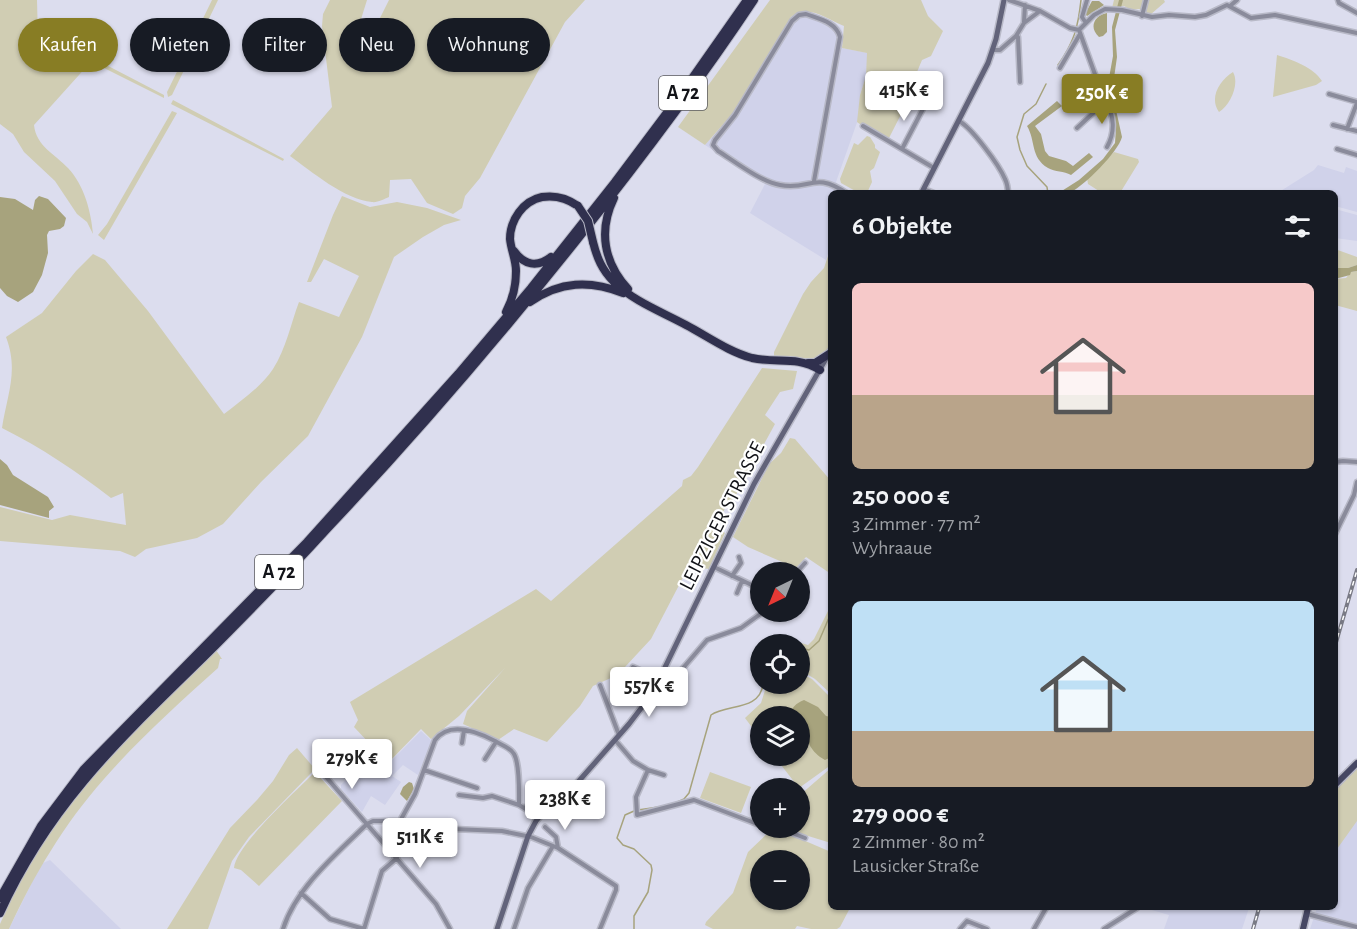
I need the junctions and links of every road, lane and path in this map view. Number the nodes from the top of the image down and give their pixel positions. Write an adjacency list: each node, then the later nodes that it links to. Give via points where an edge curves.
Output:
1 (747, 0): 43 (highway, A 72, via 674,104)
2 (754, 0): 38 (highway, A 72)
3 (1004, 0): 19 (street)
4 (1009, 0): 9 (street)
5 (1087, 0): 15 (street, via 1082,17)
6 (1146, 0): 13 (street)
7 (1237, 0): 10 (street)
8 (1338, 0): 12 (street)
9 (1025, 5): 11 (street); 14 (street)
10 (1230, 6): 13 (street, via 1201,16); 17 (street, via 1251,18 1275,15)
11 (1040, 11): 14 (street); 16 (street)
12 (1357, 13)
13 (1142, 16): 15 (street, via 1102,10)
14 (1024, 23): 18 (street)
15 (1086, 23): 16 (street)
16 (1078, 31): 20 (street); 23 (street)
17 (1357, 33)
18 (1016, 36): 19 (street, via 1000,50); 21 (street)
19 (993, 50): 26 (street)
20 (1060, 68)
21 (1020, 82)
22 (1329, 94): 24 (street)
23 (1105, 102): 29 (street); 32 (street, via 1113,131)
24 (1357, 102): 30 (street)
25 (925, 105): 33 (street)
26 (959, 121): 36 (street); 41 (street, via 998,166)
27 (1334, 125): 30 (street)
28 (863, 126): 33 (street)
29 (1077, 128)
30 (1347, 129): 31 (street)
31 (1357, 132)
32 (1107, 147)
33 (902, 148): 36 (street)
34 (1337, 149): 35 (street)
35 (1357, 155)
36 (935, 169): 40 (street)
37 (814, 181): 37 (street, via 792,186 774,184 713,145 792,21 802,14 830,24 840,37); 39 (street)
38 (620, 186): 44 (highway, via 607,216 605,243 611,265); 45 (highway, A 72)
39 (842, 190)
40 (924, 190)
41 (1007, 190)
42 (511, 245): 43 (highway, via 519,258 532,264 545,262); 44 (highway, bridge, via 512,224 528,203 551,196 562,198 578,206 588,221 604,271); 46 (highway, via 516,269 514,292)
43 (562, 249): 46 (highway, A 72)
44 (636, 298): 45 (highway, via 585,283 546,292); 49 (highway, via 749,357)
45 (522, 308): 96 (highway, A 72, via 331,525 90,772 36,845)
46 (494, 332): 92 (highway, A 72, via 327,521 84,769 41,826)
47 (828, 353): 49 (highway, via 815,363)
48 (828, 356): 50 (street, LEIPZIGER STRASSE)
49 (806, 363): 50 (highway)
50 (820, 370): 56 (street, LEIPZIGER STRASSE, via 754,484)
51 (1338, 462): 52 (street)
52 (1357, 462)
53 (1357, 482): 54 (street)
54 (1338, 528)
55 (738, 557): 57 (street, via 741,563)
56 (714, 567): 57 (street); 63 (street, LEIPZIGER STRASSE)
57 (732, 576): 58 (street)
58 (742, 581): 59 (street); 60 (street)
59 (750, 585)
60 (737, 593)
61 (750, 621): 65 (street, via 707,640 666,688)
62 (633, 667): 63 (street)
63 (660, 680): 65 (street, LEIPZIGER STRASSE)
64 (600, 685): 67 (street)
65 (653, 691): 67 (street, LEIPZIGER STRASSE)
66 (464, 730): 68 (street); 69 (street); 74 (street, via 438,736)
67 (619, 736): 70 (street); 70 (street); 80 (street, LEIPZIGER STRASSE, via 575,786)
68 (496, 742): 71 (street); 81 (street, via 513,752 516,760)
69 (462, 743)
70 (623, 747): 75 (street, via 633,761)
71 (485, 759)
72 (1357, 763): 77 (main road)
73 (320, 770): 86 (street)
74 (424, 770): 78 (street); 84 (street)
75 (648, 770): 76 (street); 85 (street, via 636,798 637,815 694,800)
76 (664, 775)
77 (1338, 782)
78 (477, 788)
79 (459, 795): 81 (street, via 492,796)
80 (552, 804): 82 (street); 83 (street, LEIPZIGER STRASSE)
81 (519, 805): 82 (street)
82 (525, 807): 83 (street)
83 (539, 817): 88 (street, LEIPZIGER STRASSE)
84 (399, 821): 86 (street); 88 (street)
85 (750, 821)
86 (367, 824): 90 (street); 91 (street)
87 (545, 827): 89 (street, via 554,834)
88 (528, 836): 89 (street); 102 (street, LEIPZIGER STRASSE)
89 (556, 847): 103 (street, via 528,888); 104 (street, via 616,886)
90 (397, 858): 100 (street, via 382,871); 101 (street, via 436,904)
91 (301, 893): 99 (street); 100 (street, via 330,919)
92 (0, 898)
93 (1045, 910): 107 (street)
94 (1134, 910): 97 (street)
95 (1308, 911): 98 (street); 109 (main road)
96 (0, 913)
97 (1114, 926): 108 (street)
98 (1357, 928)
99 (283, 929)
100 (365, 929)
101 (450, 929)
102 (497, 929)
103 (514, 929)
104 (600, 929)
105 (960, 929): 106 (street, via 967,921)
106 (987, 929)
107 (1034, 929)
108 (1104, 929)
109 (1303, 929)

